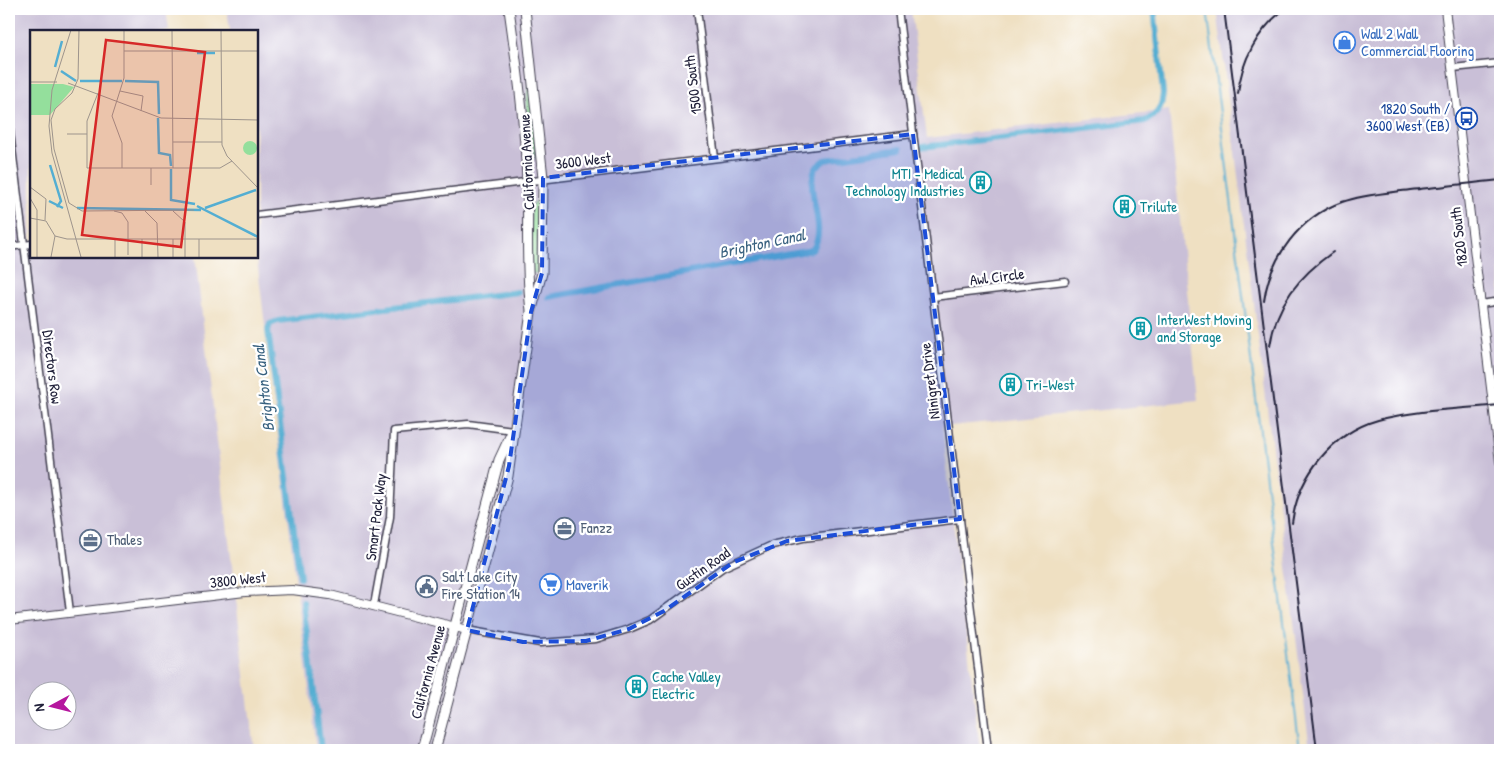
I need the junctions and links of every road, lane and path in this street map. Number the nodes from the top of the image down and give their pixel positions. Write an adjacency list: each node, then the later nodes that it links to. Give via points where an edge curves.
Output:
1 (509, 9): 9 (main road, California Avenue)
2 (525, 9): 8 (main road, California Avenue)
3 (697, 9): 12 (street, 1500 South)
4 (898, 9): 11 (street, Ninigret Drive)
5 (1446, 9): 7 (street, 1820 South)
6 (1500, 63): 7 (street)
7 (1453, 68): 21 (street, 1820 South)
8 (533, 71): 9 (main road); 13 (main road, California Avenue)
9 (518, 73): 14 (main road, California Avenue)
10 (9, 124): 16 (street, Directors Row)
11 (913, 134): 12 (street, 3600 West); 19 (street, Ninigret Drive)
12 (715, 158): 13 (street, 3600 West)
13 (543, 178): 14 (street, 3600 West); 22 (main road, California Avenue, via 542,273)
14 (527, 180): 15 (street, 3600 West); 22 (main road, California Avenue, via 527,278)
15 (258, 215)
16 (28, 245): 17 (street); 27 (street, Directors Row)
17 (9, 247)
18 (1065, 281): 19 (street, Awl Circle)
19 (933, 297): 25 (street, Ninigret Drive)
20 (1500, 302): 21 (street)
21 (1481, 304): 24 (street, 1820 South)
22 (531, 312): 23 (main road, California Avenue)
23 (513, 430): 26 (street, Smart Pack Way, via 468,424 394,431 390,518); 29 (main road, California Avenue, via 499,460); 30 (main road, California Avenue, via 508,476)
24 (1500, 462)
25 (960, 518): 30 (street, Gustin Road, via 803,538 772,545 722,568 650,620 596,639 540,644); 33 (street, Ninigret Drive)
26 (374, 606): 27 (street, 3800 West, via 318,592 276,590); 29 (street, 3800 West)
27 (70, 612): 28 (street, 3800 West)
28 (9, 620)
29 (455, 627): 30 (street, 3800 West); 31 (main road, California Avenue)
30 (467, 630): 32 (main road, California Avenue)
31 (422, 750)
32 (435, 750)
33 (988, 750)

